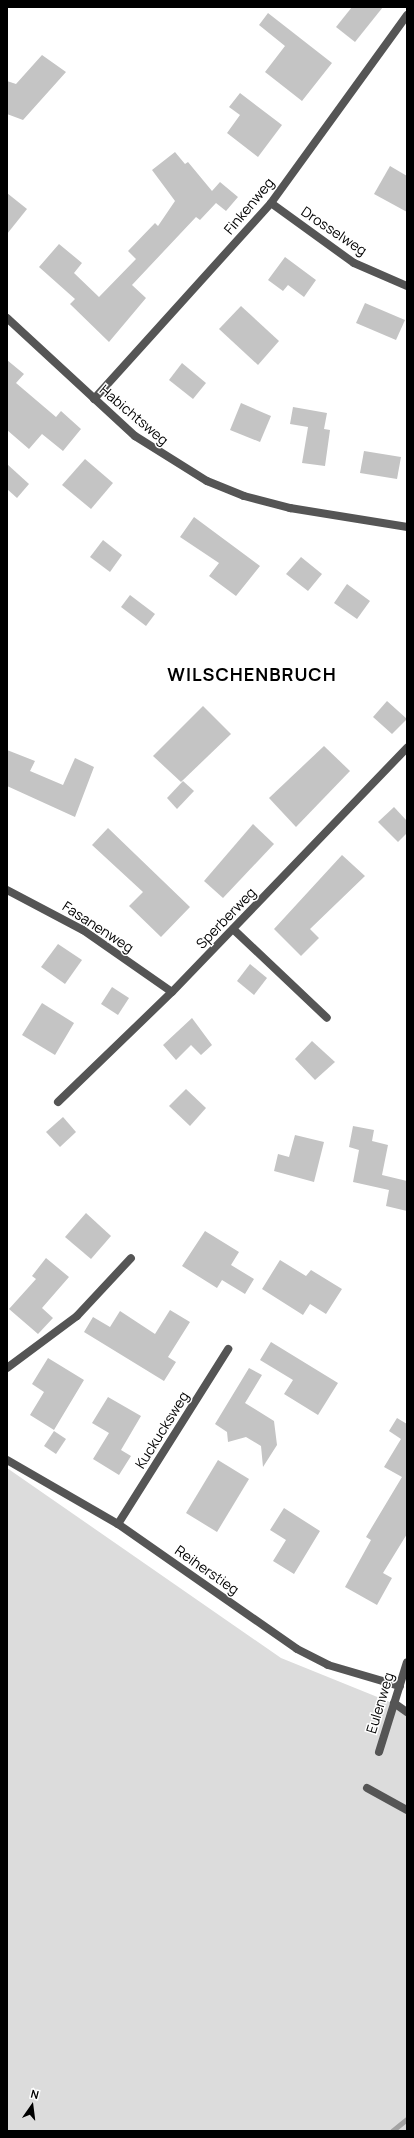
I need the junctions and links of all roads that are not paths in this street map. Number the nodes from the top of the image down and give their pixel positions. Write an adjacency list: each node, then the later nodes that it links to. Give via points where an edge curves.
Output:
1 (407, 15): 2 (street, Finkenweg)
2 (271, 203): 3 (street, Drosselweg, via 354,263); 5 (street, Finkenweg)
3 (407, 286)
4 (7, 318): 5 (street, Habichtsweg)
5 (94, 399): 6 (street, Habichtsweg, via 168,460 232,491 290,508)
6 (407, 527)
7 (407, 748): 9 (street, Sperberweg)
8 (7, 890): 10 (street, Fasanenweg, via 83,930)
9 (234, 929): 10 (street, Sperberweg); 11 (street)
10 (172, 992): 12 (street, Sperberweg)
11 (327, 1018)
12 (58, 1102)
13 (131, 1258): 15 (street, via 77,1316)
14 (228, 1349): 17 (street, Kuckucksweg)
15 (7, 1368)
16 (7, 1460): 17 (street, Reiherstieg)
17 (118, 1524): 19 (street, Reiherstieg, via 297,1649 328,1665)
18 (407, 1662): 19 (street, Eulenweg)
19 (400, 1686): 20 (street, Eulenweg)
20 (394, 1703): 21 (street); 22 (street, Eulenweg)
21 (407, 1712)
22 (379, 1752)
23 (367, 1788): 24 (street)
24 (407, 1810)

